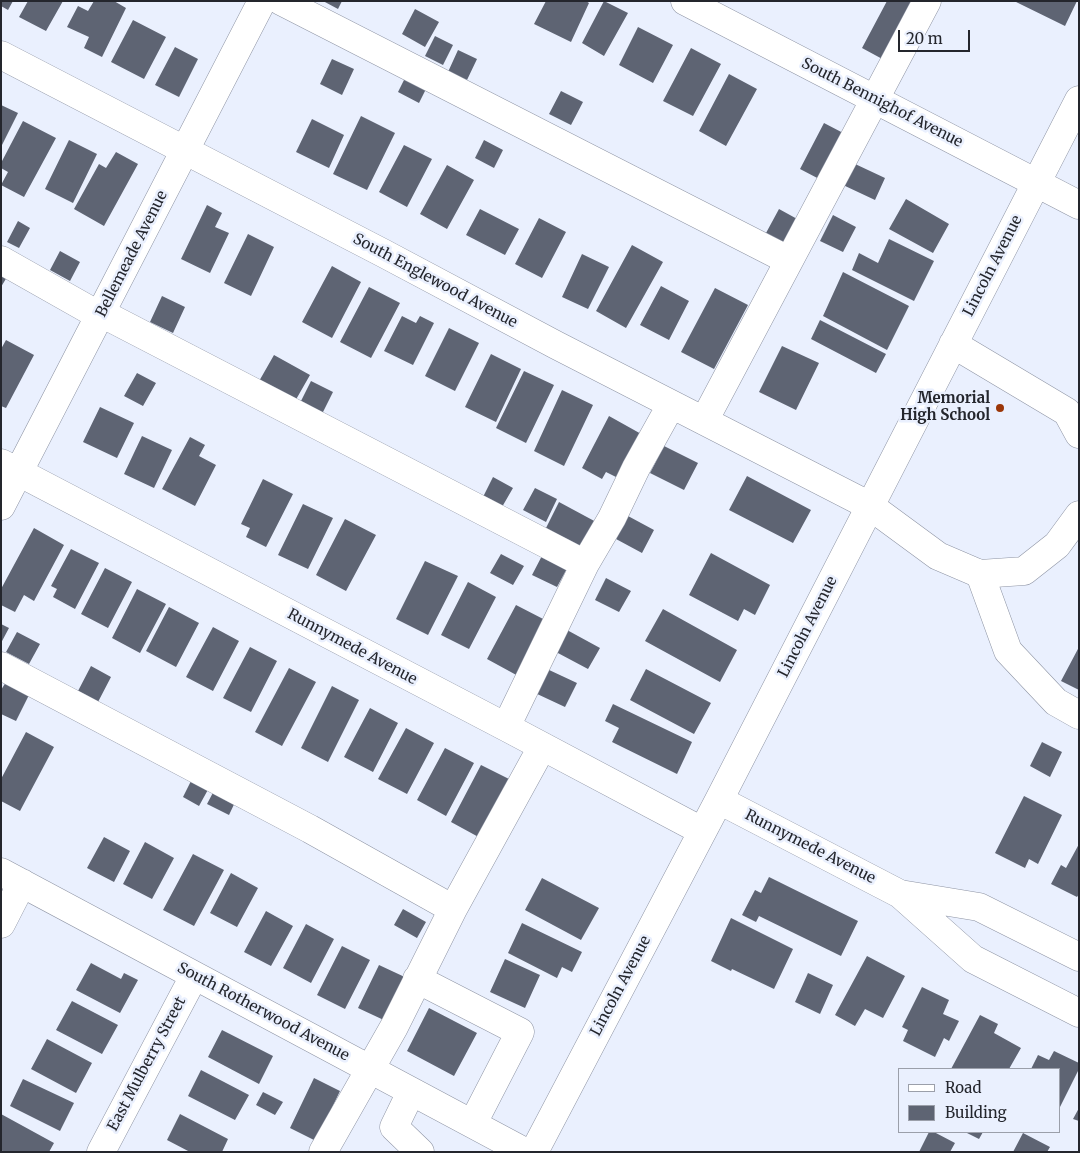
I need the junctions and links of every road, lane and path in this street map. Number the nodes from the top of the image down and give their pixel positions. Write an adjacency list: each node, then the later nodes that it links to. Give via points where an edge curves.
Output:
1 (262, 1): 8 (street, Bellemeade Avenue)
2 (281, 1): 12 (street)
3 (685, 1): 6 (street, South Bennighof Avenue)
4 (927, 1): 6 (street)
5 (1, 55): 8 (street, South Englewood Avenue)
6 (875, 99): 9 (street, South Bennighof Avenue); 12 (street)
7 (1079, 100): 9 (street, Lincoln Avenue)
8 (185, 150): 13 (street, Bellemeade Avenue); 15 (street, South Englewood Avenue)
9 (1036, 183): 10 (street, South Bennighof Avenue); 14 (street, Lincoln Avenue)
10 (1079, 205)
11 (1, 260): 13 (street, via 93,312)
12 (788, 260): 16 (street)
13 (101, 313): 18 (street, Bellemeade Avenue); 22 (street)
14 (954, 344): 17 (street, via 1067,412); 20 (street, Lincoln Avenue)
15 (671, 405): 16 (street, South Englewood Avenue); 22 (street)
16 (704, 421): 20 (street, South Englewood Avenue)
17 (1079, 434)
18 (10, 468): 19 (street, Bellemeade Avenue); 26 (street, Runnymede Avenue)
19 (1, 506)
20 (870, 506): 23 (street, South Englewood Avenue, via 938,556); 28 (street, Lincoln Avenue)
21 (1079, 515): 23 (street, via 1058,545 1024,571)
22 (585, 564): 26 (street)
23 (980, 574): 25 (street, via 1008,651 1056,702)
24 (1, 666): 32 (street, via 310,829)
25 (1079, 715)
26 (506, 726): 27 (street, Runnymede Avenue)
27 (542, 747): 29 (street, Runnymede Avenue); 32 (street)
28 (719, 800): 29 (street, Lincoln Avenue); 31 (street, Runnymede Avenue)
29 (702, 831): 45 (street, Lincoln Avenue)
30 (12, 877): 33 (street); 35 (street, South Rotherwood Avenue)
31 (900, 894): 34 (street, Runnymede Avenue, via 980,907); 37 (street, Runnymede Avenue, via 972,960)
32 (453, 909): 36 (street)
33 (1, 924)
34 (1079, 957)
35 (194, 976): 38 (street, South Rotherwood Avenue); 41 (street, East Mulberry Street)
36 (417, 979): 38 (street); 40 (street, via 520,1032)
37 (1079, 1013)
38 (370, 1070): 39 (street, South Rotherwood Avenue); 42 (street)
39 (412, 1092): 40 (street, South Rotherwood Avenue); 43 (street, via 394,1127)
40 (473, 1123): 44 (street, South Rotherwood Avenue)
41 (101, 1152)
42 (324, 1152)
43 (420, 1152)
44 (525, 1152)
45 (534, 1152)

